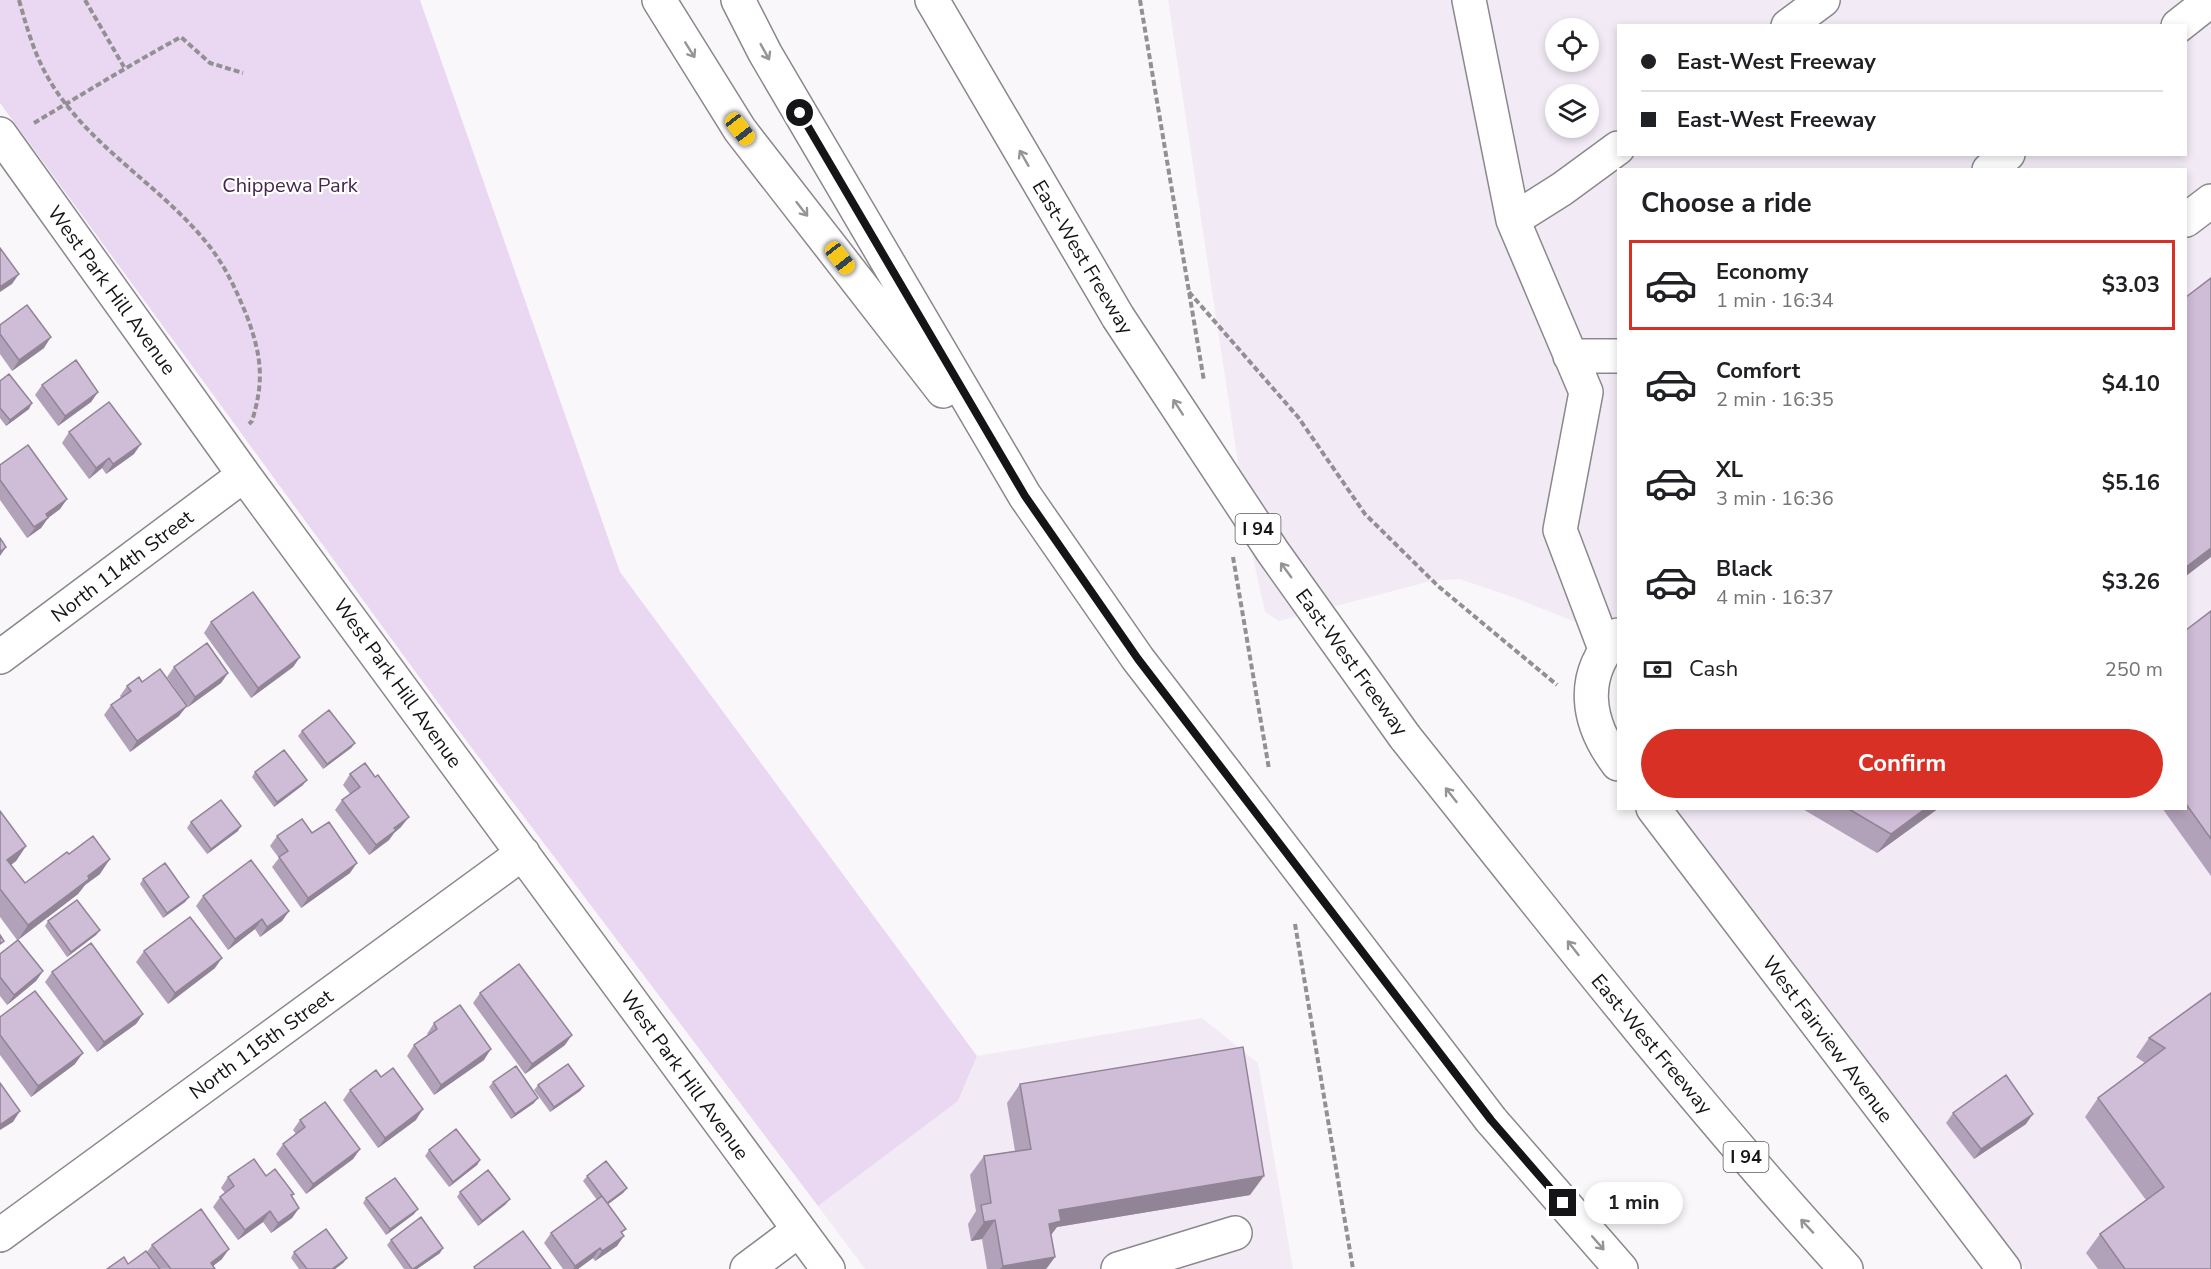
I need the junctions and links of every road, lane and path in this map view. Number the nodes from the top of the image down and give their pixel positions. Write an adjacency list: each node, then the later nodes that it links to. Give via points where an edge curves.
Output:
1 (19, 0): 16 (path, via 44,73)
2 (85, 0): 14 (path)
3 (659, 0): 30 (main road, one-way to 30, via 740,129)
4 (738, 0): 30 (main road, one-way to 30, via 765,53)
5 (932, 0): 13 (main road, East-West Freeway / I 94)
6 (944, 0): 13 (main road)
7 (1140, 0): 24 (path)
8 (1469, 0): 23 (main road)
9 (1823, 0): 11 (main road)
10 (2211, 0): 12 (main road)
11 (1791, 24)
12 (2181, 24)
13 (953, 35): 48 (main road, East-West Freeway / I 94, one-way to 13, bridge, via 1648,1043 1405,737 1273,552 1118,317)
14 (124, 67): 15 (path, via 181,37 210,63); 16 (path)
15 (243, 72)
16 (66, 104): 17 (path); 28 (path, via 209,247 231,280 258,346 259,396 252,421)
17 (2, 137): 28 (main road, West Park Hill Avenue)
18 (1617, 149): 23 (main road)
19 (2006, 156): 20 (main road)
20 (1991, 168)
21 (2211, 201): 22 (main road)
22 (2187, 219)
23 (1513, 220): 25 (main road)
24 (1188, 291): 27 (path); 34 (path, via 1298,417 1365,514 1438,586)
25 (1570, 356): 26 (main road); 32 (main road, via 1586,392 1560,531)
26 (1617, 356)
27 (1204, 386)
28 (224, 447): 29 (main road, West Park Hill Avenue)
29 (244, 475): 33 (main road, North 114th Street); 38 (main road, West Park Hill Avenue)
30 (1025, 496): 47 (main road, one-way to 47, bridge, via 1138,659 1491,1120)
31 (1232, 550): 36 (path)
32 (1612, 642): 34 (main road, via 1591,683)
33 (0, 657)
34 (1593, 715): 35 (main road, via 1606,748)
35 (1617, 763)
36 (1270, 774)
37 (1655, 810): 49 (main road, West Fairview Avenue)
38 (523, 853): 40 (main road, West Park Hill Avenue); 42 (main road, North 115th Street)
39 (1293, 916): 46 (path)
40 (799, 1230): 43 (main road); 44 (main road, West Park Hill Avenue)
41 (1235, 1233): 45 (main road)
42 (0, 1235)
43 (747, 1269)
44 (828, 1269)
45 (1118, 1269)
46 (1353, 1269)
47 (1621, 1269)
48 (1846, 1269)
49 (2004, 1269)

